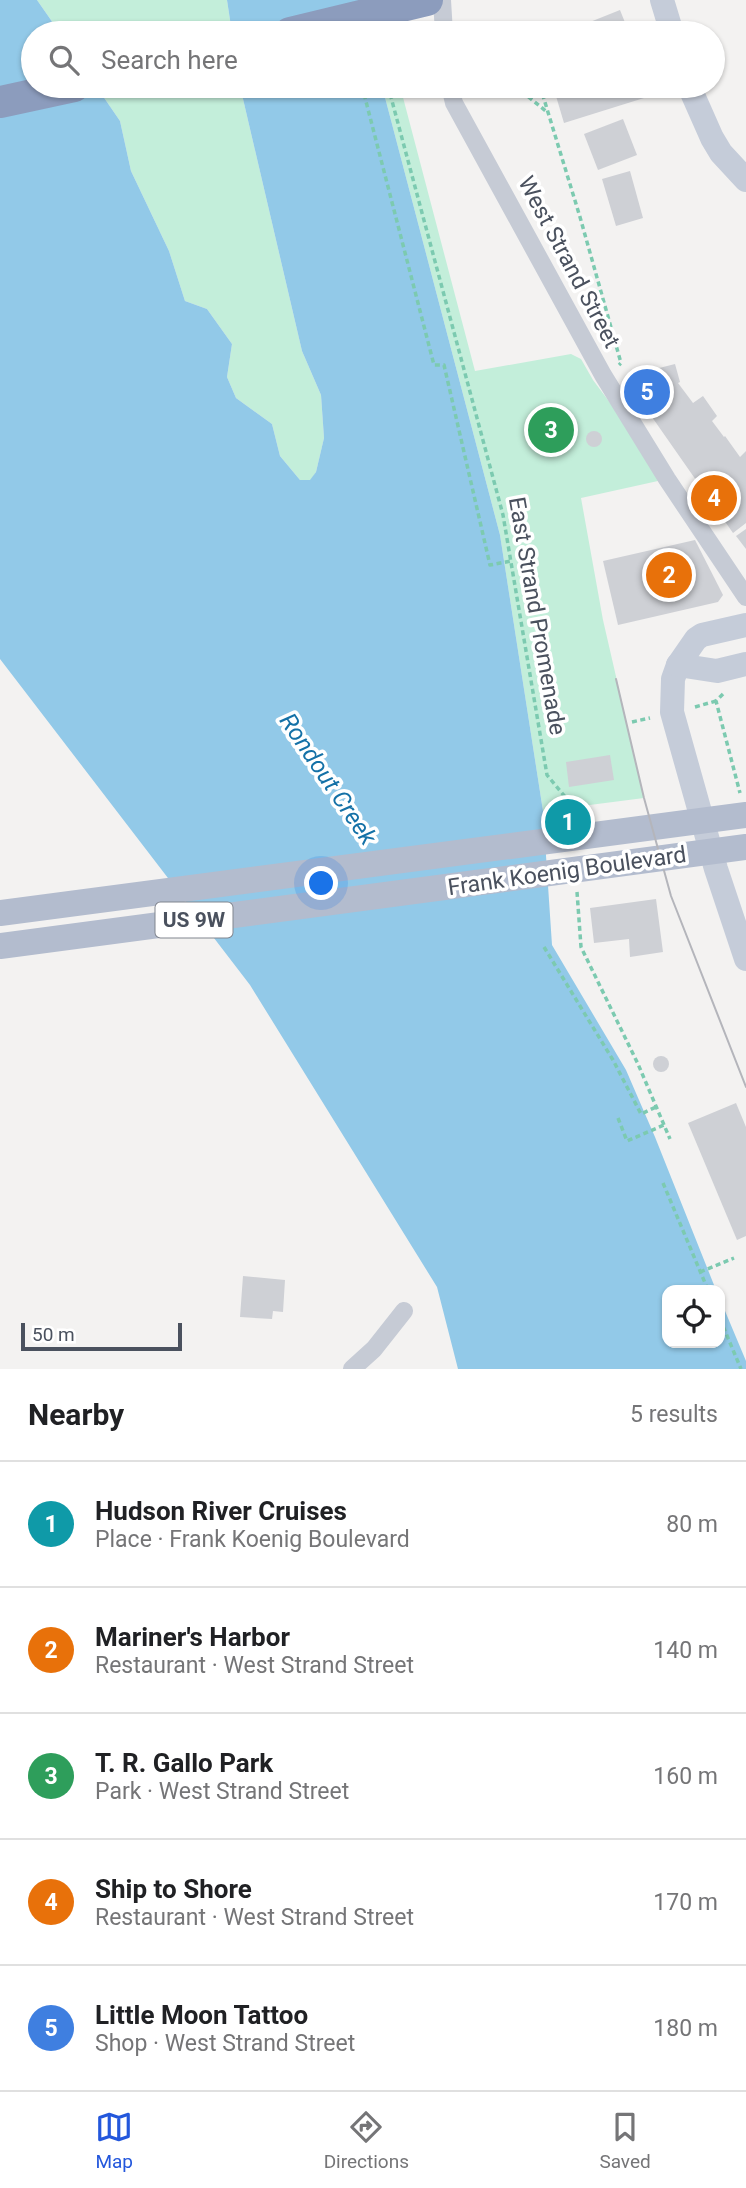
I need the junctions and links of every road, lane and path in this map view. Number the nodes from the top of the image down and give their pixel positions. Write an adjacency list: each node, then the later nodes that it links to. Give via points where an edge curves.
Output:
1 (427, 0): 4 (highway)
2 (442, 0): 5 (street)
3 (662, 0): 6 (street)
4 (340, 21)
5 (443, 21)
6 (668, 21)
7 (21, 97): 14 (highway)
8 (365, 98): 18 (path, via 435,365 444,365 490,565)
9 (391, 98): 18 (path, East Strand Promenade, via 500,502)
10 (453, 98): 17 (street, West Strand Street)
11 (530, 98): 15 (path)
12 (544, 98): 15 (path)
13 (694, 98): 16 (street, via 721,153)
14 (0, 102)
15 (549, 113): 17 (path, via 621,363)
16 (746, 180)
17 (603, 375): 19 (street, West Strand Street)
18 (511, 561): 25 (path, East Strand Promenade, via 548,775 566,798)
19 (746, 597)
20 (746, 625): 22 (street, via 702,635)
21 (746, 664): 22 (street, via 717,671)
22 (678, 665): 31 (street, via 672,712)
23 (727, 690): 24 (path, via 716,701)
24 (744, 809): 28 (main road, Frank Koenig Boulevard / US 9W)
25 (569, 824)
26 (746, 847): 29 (main road, Frank Koenig Boulevard / US 9W)
27 (576, 887): 32 (path, via 581,947)
28 (0, 914)
29 (0, 946)
30 (544, 947): 32 (path, via 641,1114)
31 (746, 959)
32 (656, 1107): 34 (path)
33 (618, 1118): 34 (path, via 627,1141)
34 (664, 1125): 35 (path)
35 (670, 1139)
36 (663, 1183): 38 (path)
37 (734, 1258): 38 (path)
38 (700, 1272): 39 (path)
39 (706, 1285)
40 (404, 1311): 42 (street)
41 (725, 1331): 43 (path)
42 (352, 1369)
43 (741, 1369)

